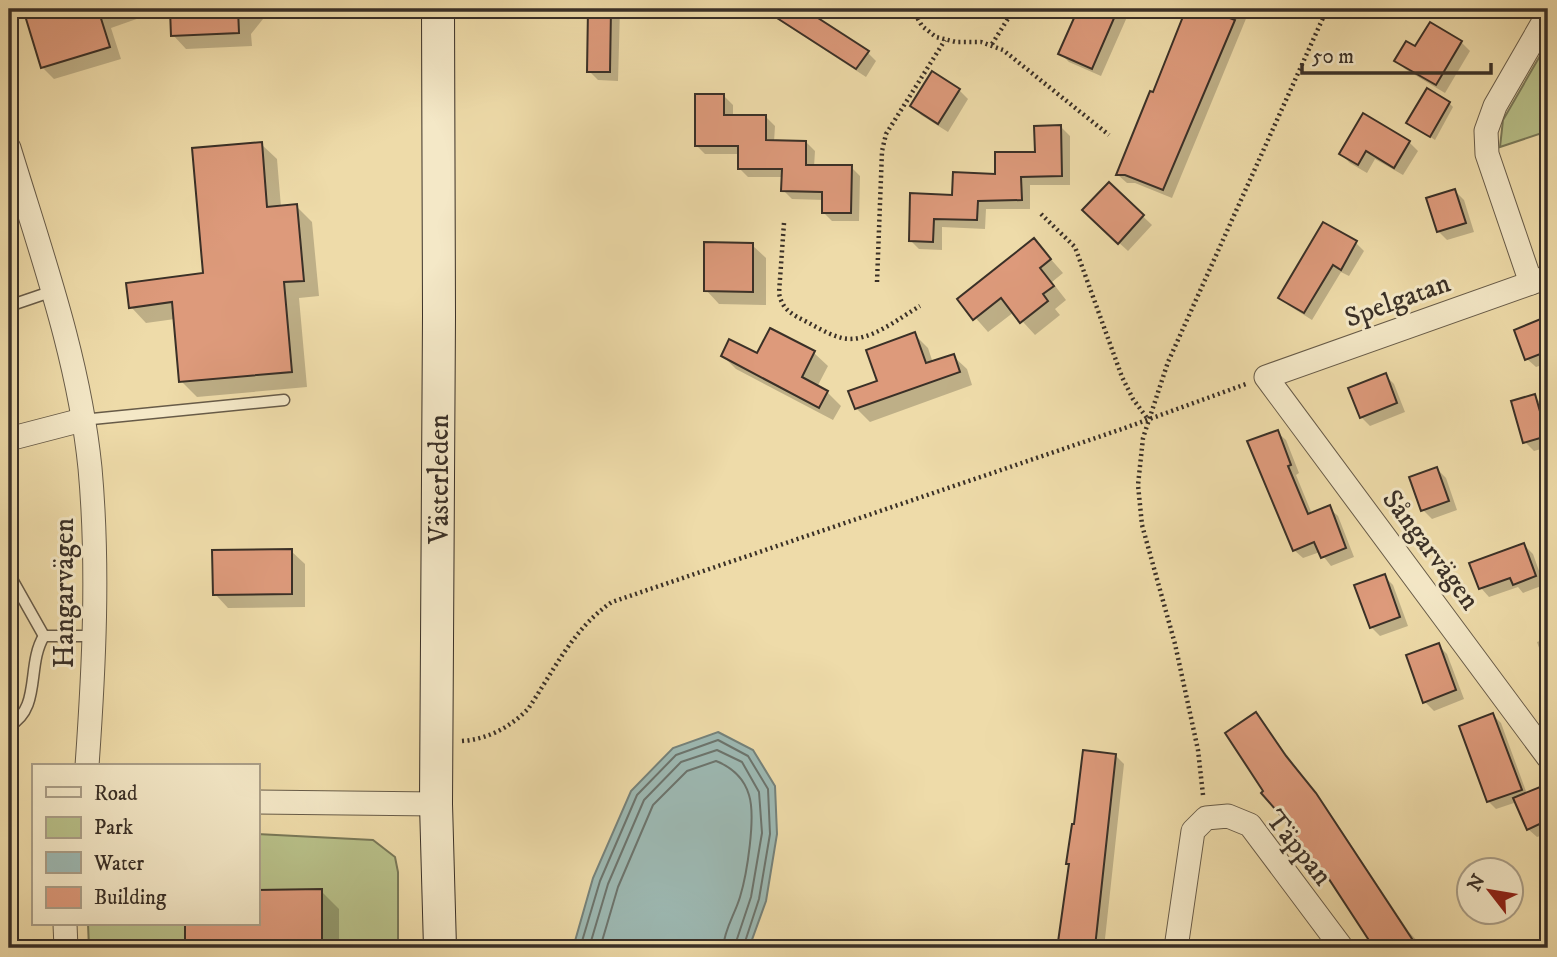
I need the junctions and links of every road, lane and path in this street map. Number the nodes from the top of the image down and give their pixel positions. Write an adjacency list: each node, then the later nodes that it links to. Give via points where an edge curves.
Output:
1 (438, 9): 26 (street, Västerleden)
2 (912, 9): 6 (path, via 927,31)
3 (1014, 9): 7 (path)
4 (1327, 9): 19 (path, via 1168,362)
5 (1548, 14): 12 (street, via 1495,106 1486,131 1488,154)
6 (945, 40): 7 (path); 13 (path, via 886,134)
7 (992, 44): 8 (path)
8 (1110, 135)
9 (9, 148): 14 (street, Hangarvägen)
10 (1041, 214): 19 (path, via 1075,247 1122,377)
11 (784, 223): 16 (path, via 779,293 781,303 796,317 851,338 876,331)
12 (1539, 280): 17 (street, Spelgatan)
13 (877, 282)
14 (53, 291): 15 (lane); 20 (street, Hangarvägen)
15 (9, 306)
16 (920, 306)
17 (1266, 377): 19 (path); 27 (street, Sångarvägen)
18 (284, 400): 20 (lane)
19 (1147, 419): 26 (path, via 612,602 580,632 518,719 484,738); 31 (path, via 1139,459 1140,516 1175,644 1198,750)
20 (82, 420): 21 (street); 24 (street, Hangarvägen, via 90,466)
21 (9, 439)
22 (9, 574): 23 (lane)
23 (44, 636): 24 (lane); 25 (lane, via 34,659 26,712)
24 (94, 636): 28 (street, Hangarvägen)
25 (9, 726)
26 (436, 744): 30 (street, Västerleden)
27 (1548, 757)
28 (87, 764)
29 (259, 802): 30 (street)
30 (436, 803): 34 (street, Västerleden)
31 (1206, 818): 35 (street, via 1193,831); 36 (street, Täppan, via 1228,816 1250,825)
32 (65, 926): 33 (street)
33 (66, 948)
34 (440, 948)
35 (1176, 948)
36 (1342, 948)

